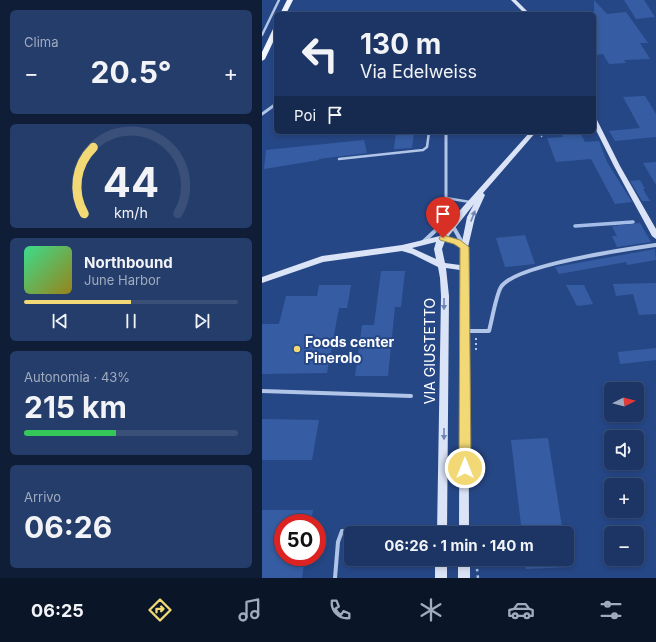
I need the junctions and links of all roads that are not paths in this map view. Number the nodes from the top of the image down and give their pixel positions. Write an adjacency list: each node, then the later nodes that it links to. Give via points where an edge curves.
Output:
1 (280, 0): 7 (street)
2 (290, 0): 4 (main road)
3 (513, 0): 5 (main road)
4 (284, 12)
5 (526, 12)
6 (274, 33): 8 (main road)
7 (262, 35)
8 (262, 59)
9 (274, 105): 10 (street)
10 (262, 114)
11 (596, 126): 21 (main road)
12 (429, 134): 15 (lane, via 427,147 423,150)
13 (446, 134): 17 (street)
14 (531, 134): 16 (main road, VIA GIUSTETTO)
15 (339, 160)
16 (486, 187): 18 (main road, VIA GIUSTETTO); 25 (main road, VIA GIUSTETTO, one-way to 16, via 471,217)
17 (446, 198): 18 (lane); 19 (street)
18 (472, 202): 20 (main road, VIA GIUSTETTO)
19 (446, 214): 20 (street); 23 (street, via 436,230)
20 (451, 226): 22 (main road, VIA GIUSTETTO); 25 (street)
21 (656, 236)
22 (443, 238): 23 (main road); 25 (main road); 27 (main road, VIA GIUSTETTO, via 438,249)
23 (422, 243): 26 (main road)
24 (656, 245): 30 (street, via 580,257 511,277 502,287 489,331)
25 (464, 247): 28 (main road, VIA GIUSTETTO)
26 (402, 248): 27 (main road); 29 (main road, via 322,259)
27 (441, 265): 28 (main road); 33 (main road, VIA GIUSTETTO, one-way to 33, via 444,296)
28 (464, 268): 30 (main road, VIA GIUSTETTO)
29 (262, 280)
30 (464, 331): 34 (main road, VIA GIUSTETTO)
31 (262, 391): 32 (lane)
32 (411, 396)
33 (442, 526)
34 (464, 526)
35 (344, 530): 38 (lane, via 338,542)
36 (442, 566): 39 (main road)
37 (464, 566): 40 (main road)
38 (335, 578)
39 (441, 578)
40 (464, 578)

